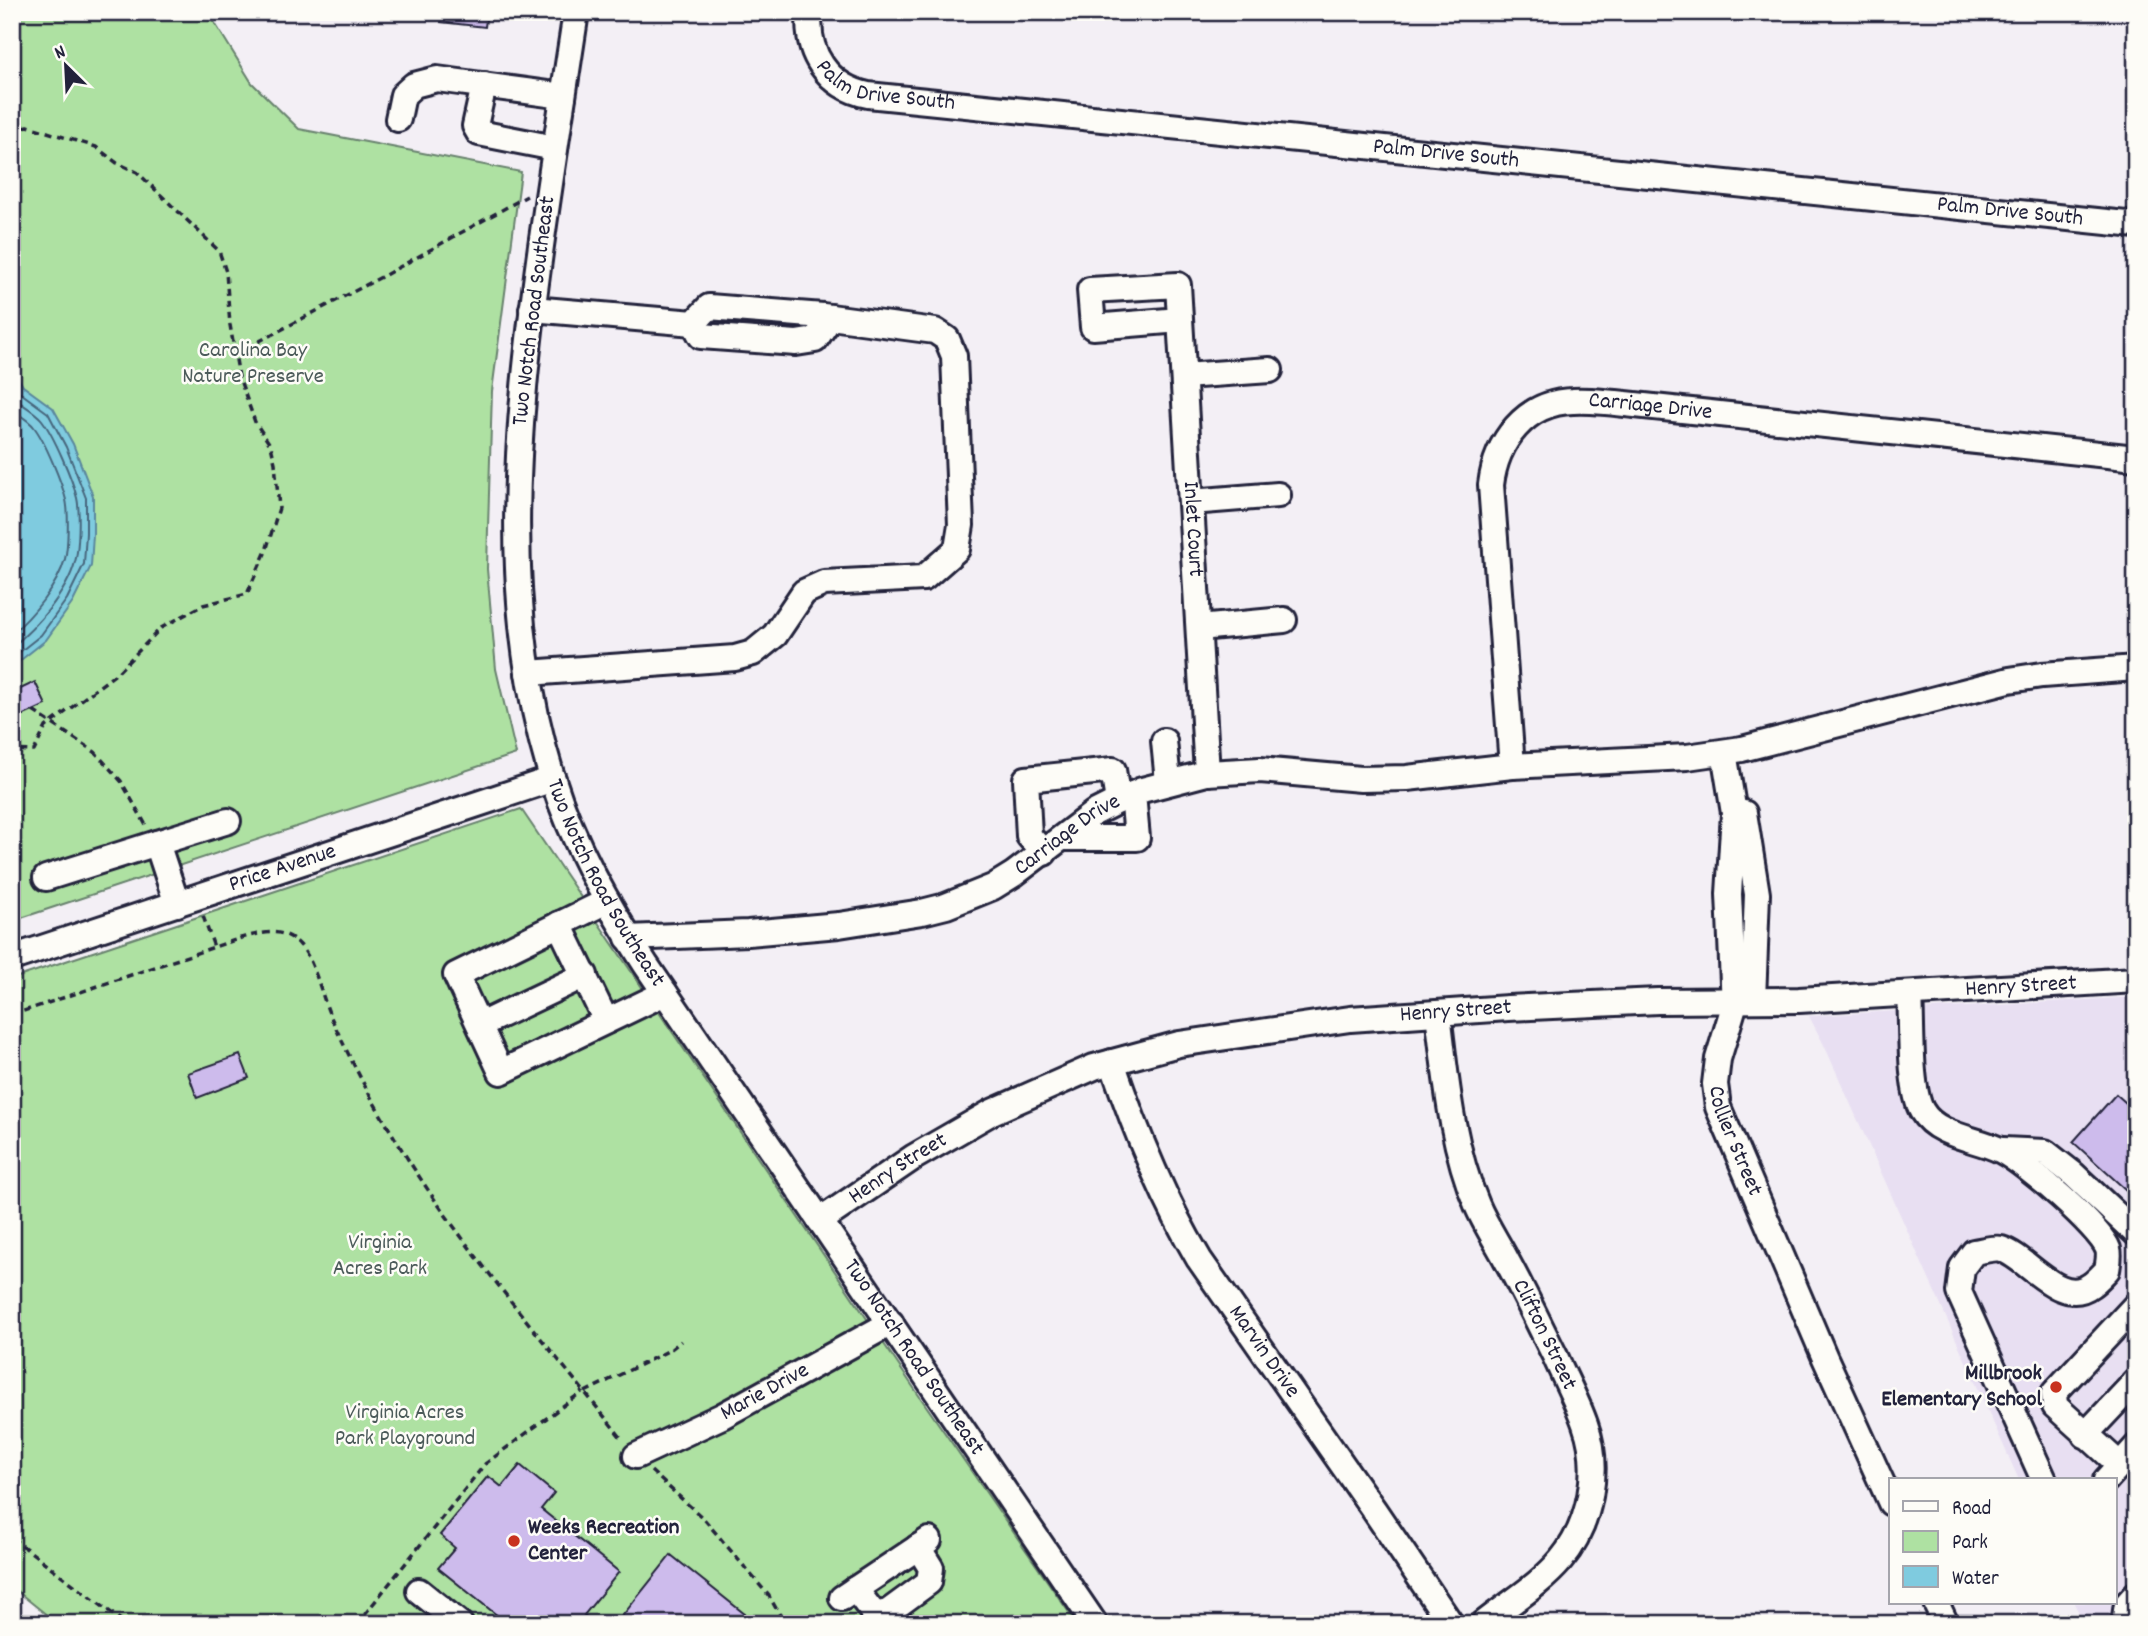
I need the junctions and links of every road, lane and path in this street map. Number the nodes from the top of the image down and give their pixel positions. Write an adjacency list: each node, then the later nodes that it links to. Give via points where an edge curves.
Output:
1 (576, 12): 4 (street, Two Notch Road Southeast)
2 (810, 12): 9 (street, Palm Drive South, via 817,60 834,79 868,95)
3 (484, 85): 4 (street); 5 (street, via 437,79 422,82 403,95); 7 (street, via 476,130)
4 (563, 96): 7 (street, Two Notch Road Southeast)
5 (398, 119)
6 (12, 130): 12 (path, via 28,126 96,147 136,172 219,251)
7 (555, 149): 8 (street, Two Notch Road Southeast)
8 (549, 188): 10 (street, Two Notch Road Southeast); 12 (path, via 530,194)
9 (2136, 225)
10 (532, 309): 21 (street, Two Notch Road Southeast, via 517,527 520,614); 21 (street, via 694,323 709,307 935,331 947,340 954,356 961,525 957,549 924,578 824,583 804,592 775,635 753,653)
11 (1180, 320): 11 (street, Inlet Court, via 1178,285 1090,290 1093,327); 14 (street, Inlet Court)
12 (237, 354): 23 (path, via 239,377 255,422 271,446 279,508 247,594 203,605 162,628 117,673)
13 (1270, 370): 14 (street)
14 (1184, 376): 17 (street, Inlet Court)
15 (2136, 458): 27 (street, Carriage Drive, via 1616,403 1572,401 1544,407 1520,421 1502,443 1491,485)
16 (1278, 495): 17 (street)
17 (1191, 502): 19 (street, Inlet Court)
18 (1284, 620): 19 (street)
19 (1199, 628): 28 (street, Inlet Court)
20 (2136, 668): 26 (street, Carriage Drive, via 2010,680)
21 (528, 673): 29 (street, Two Notch Road Southeast)
22 (33, 710): 23 (path)
23 (52, 722): 25 (path, via 33,751); 33 (path, via 95,752 121,781)
24 (1164, 741): 30 (street)
25 (12, 750)
26 (1733, 751): 27 (street, Carriage Drive); 45 (street, Collier Street, via 1756,894)
27 (1512, 766): 28 (street, Carriage Drive, via 1407,778 1260,770)
28 (1207, 773): 30 (street, Carriage Drive)
29 (553, 779): 36 (street, Two Notch Road Southeast); 37 (street, Price Avenue)
30 (1168, 782): 31 (street, Carriage Drive)
31 (1125, 797): 34 (street, Carriage Drive, via 1094,813); 34 (street, via 1137,838); 34 (street, via 1113,770 1026,779 1029,836)
32 (228, 821): 33 (street)
33 (158, 843): 35 (street); 37 (street)
34 (1054, 846): 39 (street, Carriage Drive, via 993,887 922,912 839,925)
35 (46, 878)
36 (607, 901): 38 (street); 39 (street, Two Notch Road Southeast)
37 (177, 904): 40 (street, Price Avenue)
38 (559, 924): 41 (street); 49 (street, via 456,975)
39 (628, 938): 43 (street, Two Notch Road Southeast)
40 (12, 958)
41 (585, 975): 48 (street); 49 (street)
42 (2136, 980): 44 (street, Henry Street)
43 (664, 993): 48 (street); 52 (street, Two Notch Road Southeast)
44 (1910, 994): 45 (street, Henry Street); 51 (street, via 1914,1094 1923,1113 1939,1127)
45 (1743, 1001): 46 (street, Henry Street, via 1646,1001); 63 (street, Collier Street, via 1734,1006 1716,1075 1723,1122)
46 (1438, 1013): 50 (street, Henry Street, via 1350,1018 1222,1036); 75 (street, Clifton Street, via 1452,1118 1467,1179 1577,1402 1592,1463 1590,1501 1562,1559)
47 (12, 1015): 58 (path, via 241,938 276,932 294,939 306,953 369,1093 413,1167)
48 (606, 1021): 49 (street, via 501,1072)
49 (480, 1025)
50 (1112, 1062): 52 (street, Henry Street, via 992,1112 914,1157); 74 (street, Marvin Drive, via 1133,1123 1194,1250)
51 (2002, 1150): 53 (street, via 2045,1152); 62 (street, via 2041,1177 2109,1250 2107,1270 2089,1287 2070,1291 2046,1281 2000,1248 1974,1252 1962,1268 1959,1292)
52 (820, 1221): 55 (street, Two Notch Road Southeast)
53 (2136, 1233)
54 (2136, 1305): 59 (street, via 2054,1393 2055,1406)
55 (891, 1323): 60 (street, Marie Drive, via 722,1416); 73 (street, Two Notch Road Southeast)
56 (681, 1341): 58 (path)
57 (2136, 1381): 59 (street)
58 (584, 1391): 60 (path); 70 (path, via 485,1464)
59 (2085, 1435): 61 (street)
60 (636, 1456): 72 (path, via 704,1519 769,1596)
61 (2121, 1464)
62 (2043, 1478)
63 (1889, 1499)
64 (12, 1538): 69 (path)
65 (924, 1544): 65 (street, via 931,1568 929,1582 888,1612 875,1615 848,1594)
66 (419, 1591): 71 (street)
67 (2136, 1594): 77 (street, via 2127,1604)
68 (1936, 1604): 76 (street)
69 (126, 1624)
70 (357, 1624)
71 (460, 1624)
72 (785, 1624)
73 (1095, 1624)
74 (1451, 1624)
75 (1483, 1624)
76 (1946, 1624)
77 (2124, 1624)

